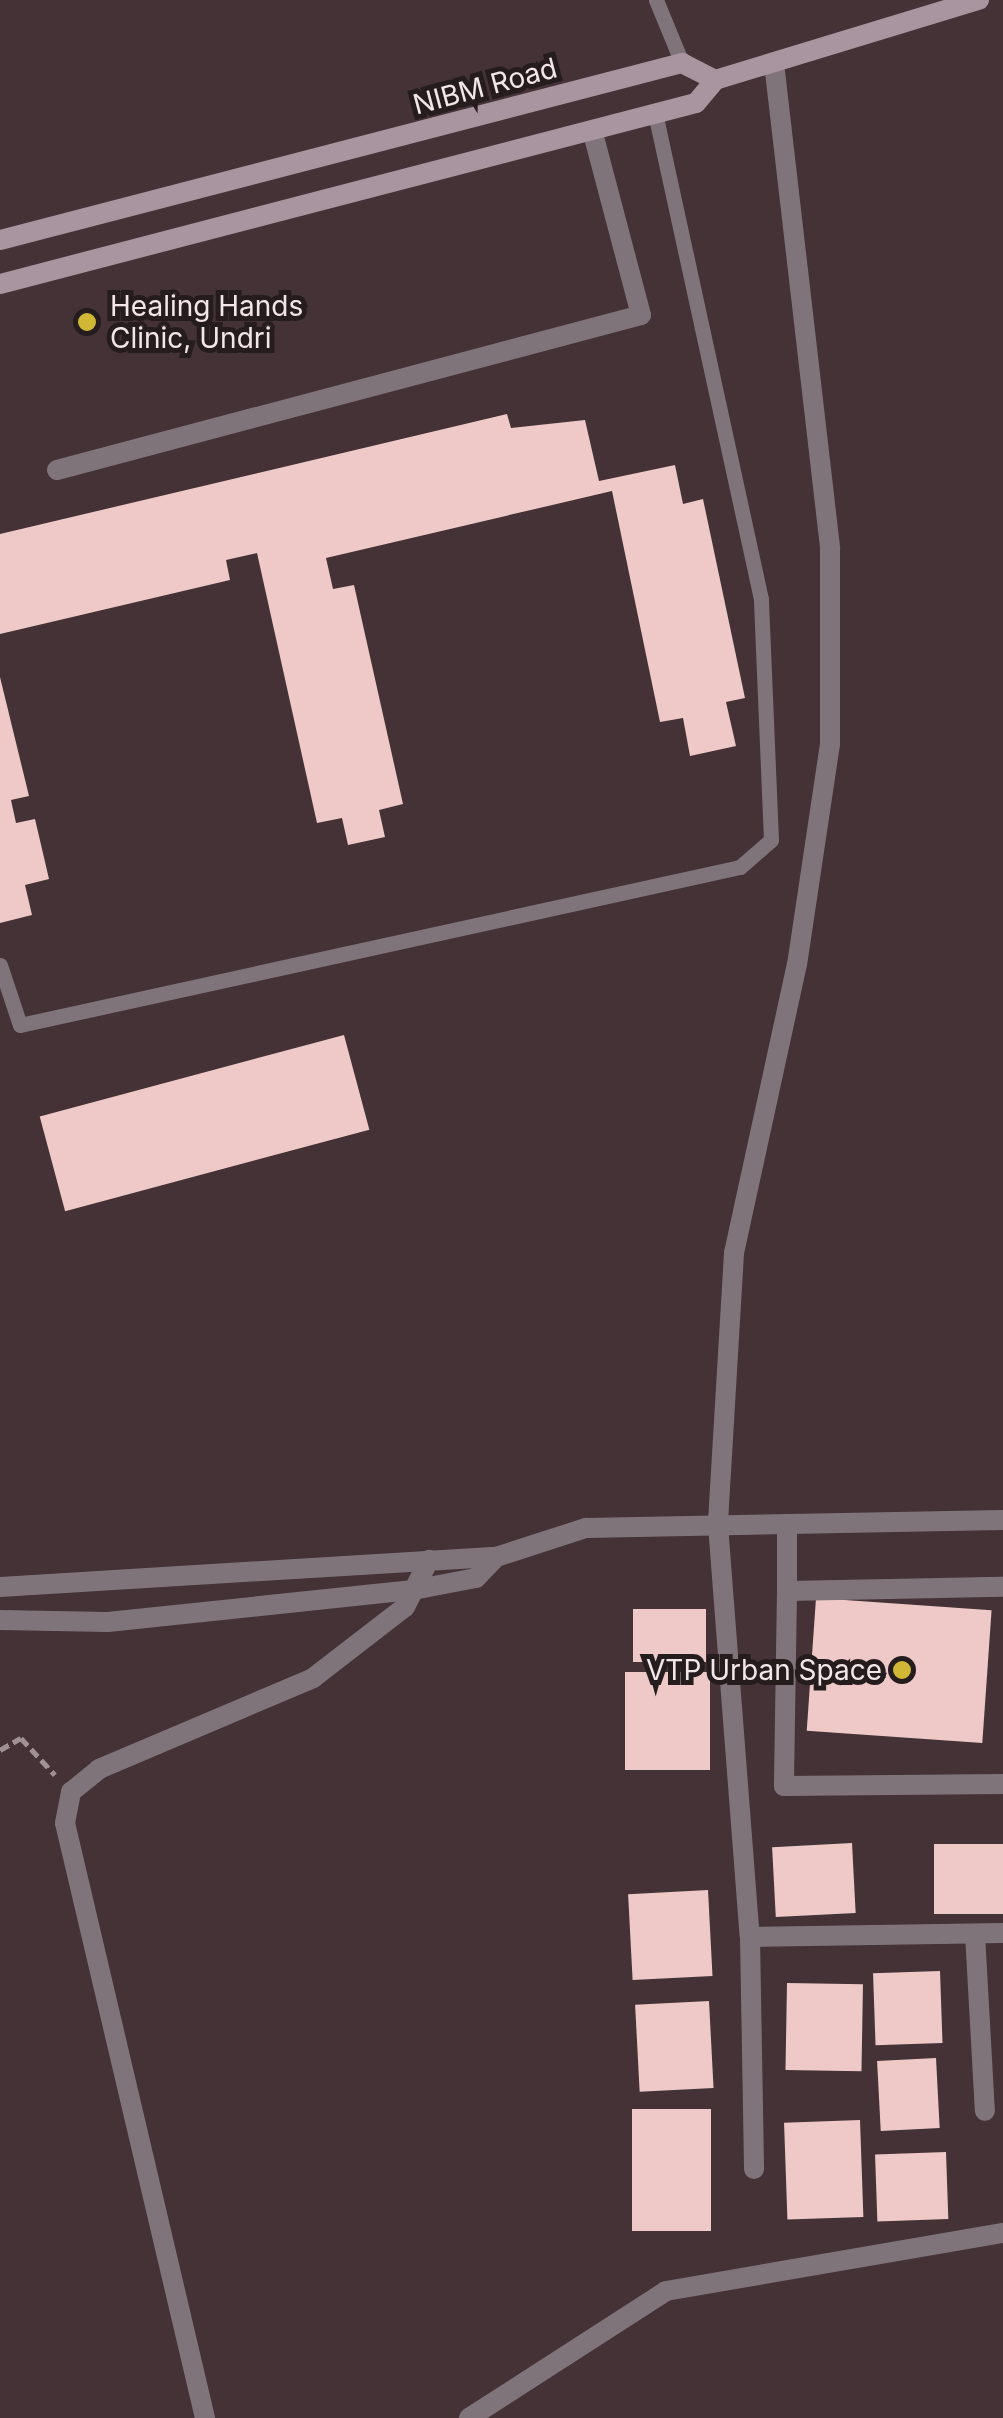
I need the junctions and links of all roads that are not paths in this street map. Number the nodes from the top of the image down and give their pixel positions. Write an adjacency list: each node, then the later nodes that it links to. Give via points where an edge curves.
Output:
1 (656, 0): 3 (lane)
2 (979, 0): 4 (main road)
3 (682, 63): 5 (main road); 8 (main road, NIBM Road)
4 (774, 63): 5 (main road); 13 (street, via 830,549 830,744 797,964 734,1253)
5 (716, 80): 6 (main road, via 696,103)
6 (655, 113): 7 (main road); 11 (lane, via 760,598 771,840 740,867 20,1025)
7 (592, 130): 9 (main road); 10 (street, via 641,315)
8 (0, 240)
9 (0, 284)
10 (57, 470)
11 (0, 965)
12 (1003, 1520): 14 (street)
13 (718, 1524): 14 (street); 15 (street, via 586,1528); 25 (street)
14 (787, 1524): 20 (street)
15 (496, 1557): 16 (street); 19 (street, via 476,1578)
16 (429, 1560): 18 (street); 19 (street)
17 (1003, 1587): 20 (street)
18 (0, 1588)
19 (413, 1590): 21 (street, via 108,1622); 29 (street, via 405,1608 312,1678 98,1769 71,1792 65,1824)
20 (786, 1591): 22 (street, via 784,1786)
21 (0, 1620)
22 (1003, 1784)
23 (1003, 1933): 24 (street)
24 (975, 1934): 25 (street); 26 (street)
25 (750, 1937): 27 (street)
26 (985, 2112)
27 (754, 2169)
28 (1003, 2233): 30 (street, via 666,2290)
29 (205, 2418)
30 (469, 2418)

